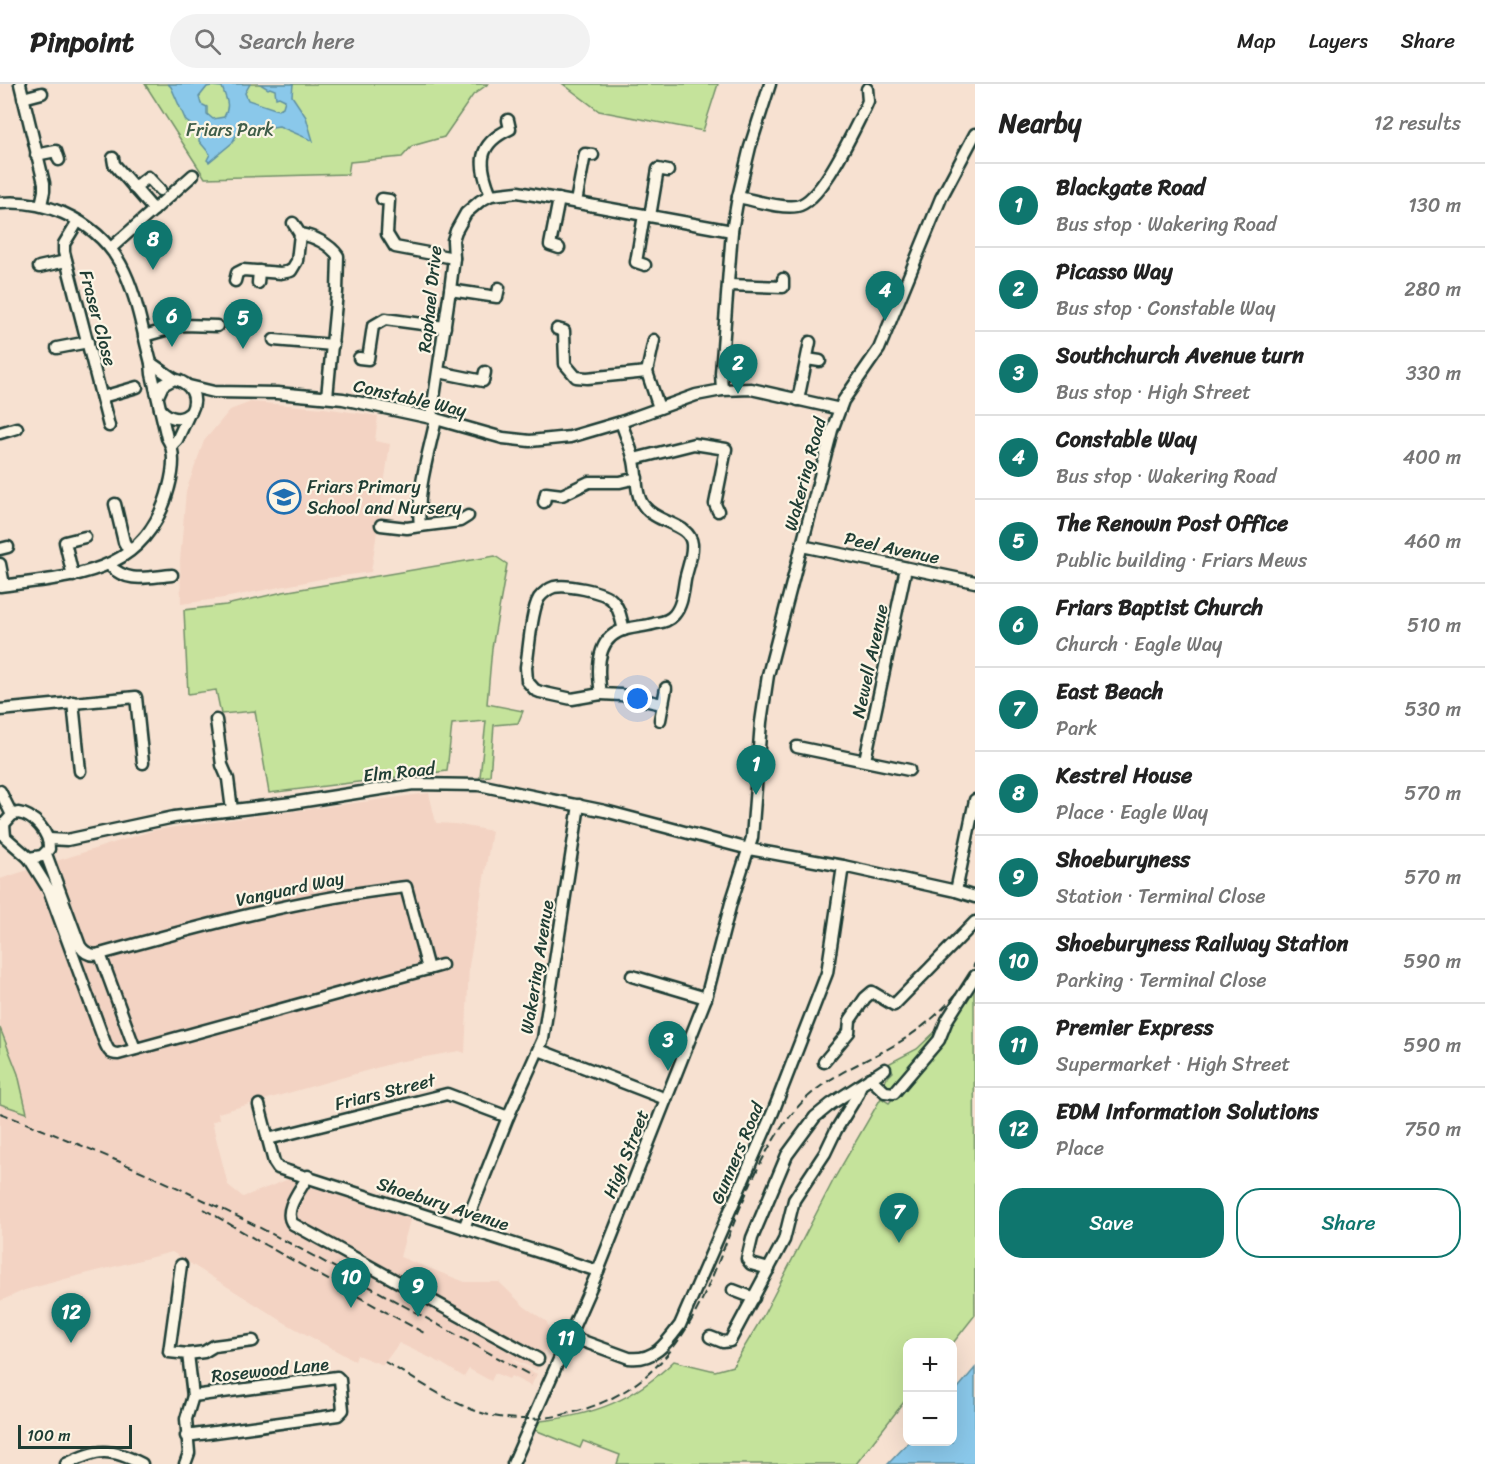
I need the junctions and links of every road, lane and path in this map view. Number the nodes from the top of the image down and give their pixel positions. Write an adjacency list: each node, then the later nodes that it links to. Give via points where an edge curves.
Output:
1 (20, 84): 5 (street)
2 (770, 84): 17 (street)
3 (869, 86): 17 (street, via 861,117 820,189 808,202 787,207)
4 (42, 93): 5 (street)
5 (23, 98): 9 (street)
6 (511, 129): 16 (street, via 492,139 483,156 483,174)
7 (975, 134): 74 (street, Wakering Road, via 941,198 879,349)
8 (584, 154): 20 (street)
9 (36, 155): 11 (street, via 56,151); 22 (street, via 45,191)
10 (113, 158): 14 (street)
11 (59, 160)
12 (658, 169): 24 (street)
13 (194, 175): 23 (street)
14 (134, 188): 15 (street, via 148,177); 23 (street)
15 (160, 190)
16 (491, 195): 18 (street, via 518,192); 31 (street, Raphael Drive, via 473,206 460,221 453,240)
17 (738, 197): 27 (street)
18 (559, 199): 20 (street); 29 (street)
19 (390, 200): 31 (street, via 387,234 395,247)
20 (576, 202): 24 (street)
21 (0, 203): 22 (street)
22 (41, 205): 25 (street)
23 (154, 210): 30 (street)
24 (647, 215): 27 (street); 33 (street)
25 (78, 220): 30 (street); 32 (street, Fraser Close, via 64,244)
26 (293, 223): 28 (street)
27 (732, 231): 38 (street)
28 (300, 234): 35 (street, via 296,266 291,271); 50 (street, via 313,236 338,256)
29 (549, 246)
30 (111, 248): 45 (street, via 130,282)
31 (454, 258): 40 (street, Raphael Drive)
32 (66, 261): 34 (street); 48 (street, Fraser Close)
33 (635, 263)
34 (39, 267)
35 (259, 271): 36 (street, via 243,270 237,273); 37 (street)
36 (235, 281)
37 (258, 284)
38 (729, 285): 39 (street); 64 (street)
39 (783, 288)
40 (450, 290): 41 (street); 43 (street, Raphael Drive)
41 (497, 298)
42 (217, 326): 45 (street, via 183,325)
43 (445, 327): 54 (street, via 385,319 374,326); 58 (street, Raphael Drive)
44 (565, 331): 59 (street, via 565,364 576,377)
45 (144, 336): 57 (street)
46 (274, 340): 50 (street)
47 (654, 340): 53 (street)
48 (88, 342): 51 (street); 69 (street, Fraser Close)
49 (810, 342): 55 (street)
50 (333, 345): 67 (street)
51 (57, 348)
52 (640, 350): 53 (street)
53 (651, 352): 59 (street)
54 (369, 359)
55 (807, 359): 56 (street); 68 (street)
56 (820, 361)
57 (151, 363): 60 (street); 66 (street)
58 (439, 372): 61 (street); 76 (street, Raphael Drive)
59 (647, 372): 72 (street)
60 (174, 379): 62 (street); 66 (street, via 164,385)
61 (483, 381)
62 (189, 386): 65 (street, Constable Way); 70 (street)
63 (137, 387): 69 (street)
64 (722, 390): 68 (street, Constable Way, via 751,388); 72 (street, Constable Way)
65 (214, 392): 67 (street, Constable Way); 70 (street)
66 (158, 396): 71 (street)
67 (327, 397): 76 (street, Constable Way)
68 (798, 400): 74 (street, Constable Way)
69 (103, 401): 73 (street); 78 (street, Fraser Close)
70 (194, 406): 75 (street)
71 (160, 408): 75 (street, via 177,419); 81 (street)
72 (659, 408): 77 (street, Constable Way)
73 (92, 409)
74 (840, 409): 91 (street, Wakering Road)
75 (188, 416): 81 (street)
76 (434, 418): 77 (street, Constable Way, via 491,435 531,441 570,437); 89 (street, Raphael Drive, via 418,513)
77 (621, 422): 82 (street)
78 (109, 426)
79 (17, 428): 80 (street)
80 (0, 433)
81 (172, 445): 92 (street, via 172,477 166,499 150,529)
82 (634, 459): 83 (street); 86 (street, via 694,444 727,444 715,504)
83 (637, 478): 84 (street, via 589,482 562,495); 100 (street, via 643,506 662,521 683,528 690,537 691,550 681,602 674,615 666,621)
84 (546, 492)
85 (114, 504): 92 (street)
86 (718, 511)
87 (468, 516): 89 (street)
88 (381, 525): 89 (street)
89 (420, 526)
90 (85, 537): 97 (street, via 59,543)
91 (802, 546): 95 (street, Peel Avenue); 120 (street, Wakering Road, via 768,675)
92 (129, 551): 94 (street)
93 (0, 564): 99 (street)
94 (109, 565): 96 (street, via 131,578); 97 (street)
95 (906, 568): 98 (street, Peel Avenue); 109 (street, Newell Avenue)
96 (172, 575)
97 (73, 576): 99 (street)
98 (975, 582)
99 (2, 586)
100 (624, 630): 102 (street, via 611,636 602,649); 102 (street, via 614,602 598,592 556,586 543,593 537,603 526,667 530,686 572,699)
101 (666, 688): 104 (street)
102 (601, 694): 104 (street)
103 (73, 702): 105 (street); 110 (street, via 142,696); 112 (street)
104 (662, 704): 106 (street)
105 (0, 710)
106 (660, 720)
107 (213, 726): 116 (street)
108 (797, 747): 109 (street)
109 (866, 760): 111 (street)
110 (143, 763)
111 (909, 770)
112 (80, 771)
113 (0, 791): 117 (street)
114 (975, 800): 124 (street)
115 (579, 805): 116 (street, Elm Road, via 500,788 427,783); 120 (street, Elm Road); 135 (street, Wakering Avenue)
116 (232, 810): 119 (street, Elm Road, via 174,817 67,840)
117 (12, 815): 118 (street, via 4,824); 119 (street, via 27,816)
118 (3, 837): 122 (street)
119 (49, 839): 121 (street)
120 (749, 849): 123 (street, Elm Road); 133 (street, High Street)
121 (46, 854): 122 (street); 127 (street)
122 (29, 858): 127 (street)
123 (843, 866): 124 (street, Elm Road); 151 (street, Gunners Road, via 827,973 773,1112 680,1325 660,1350 639,1359)
124 (956, 891): 125 (street, Elm Road)
125 (975, 897)
126 (975, 922): 136 (street, via 894,1005 872,992 865,998 850,1020 849,1032)
127 (70, 934): 128 (street, via 86,953); 134 (street, via 109,1051 118,1054)
128 (100, 954): 130 (street, Vanguard Way, via 262,911 406,887); 134 (street)
129 (442, 965): 130 (street)
130 (428, 969): 134 (street)
131 (632, 976): 133 (street)
132 (975, 976): 138 (street, via 939,1040 894,1093 885,1092)
133 (706, 998): 140 (street, High Street)
134 (135, 1049)
135 (539, 1050): 140 (street); 142 (street, Wakering Avenue)
136 (824, 1062)
137 (885, 1069): 138 (street)
138 (870, 1078): 139 (street)
139 (860, 1087): 147 (street, via 825,1153 794,1200 784,1240); 147 (street, via 815,1118 788,1155 752,1238 747,1259)
140 (666, 1099): 148 (street, High Street)
141 (259, 1105): 143 (street)
142 (508, 1117): 143 (street, Friars Street, via 447,1094); 145 (street, Wakering Avenue)
143 (268, 1139): 144 (street, Shoebury Avenue, via 278,1168)
144 (308, 1176): 145 (street, Shoebury Avenue); 155 (street, via 290,1211 293,1224 522,1356)
145 (464, 1228): 148 (street, Shoebury Avenue)
146 (181, 1265): 154 (street, Rosewood Lane, via 169,1352)
147 (770, 1269): 150 (street)
148 (598, 1271): 151 (street, High Street)
149 (733, 1290): 150 (street)
150 (754, 1298): 152 (street, via 730,1341)
151 (569, 1336): 161 (street, High Street)
152 (710, 1336)
153 (253, 1341): 154 (street)
154 (188, 1354): 156 (street, Rosewood Lane)
155 (538, 1359)
156 (193, 1396): 157 (street, Rosewood Lane); 157 (street, Rosewood Lane, via 337,1377 343,1410 338,1415)
157 (186, 1436): 160 (street, Rosewood Lane, via 189,1453)
158 (66, 1464): 159 (street, via 104,1451)
159 (142, 1464)
160 (185, 1464)
161 (513, 1464)

